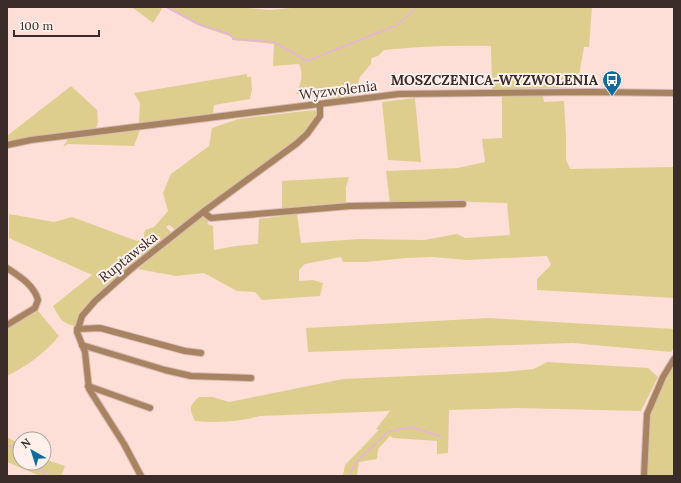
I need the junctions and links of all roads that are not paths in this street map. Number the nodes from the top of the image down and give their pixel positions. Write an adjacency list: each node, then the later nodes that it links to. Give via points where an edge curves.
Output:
1 (674, 93): 2 (street, Wyzwolenia, via 399,94)
2 (320, 104): 3 (street, Wyzwolenia); 5 (street, Ruptawska, via 320,116 307,134)
3 (7, 145)
4 (463, 204): 5 (street, via 350,206 211,218)
5 (203, 212): 8 (street, Ruptawska, via 131,268 100,296 82,316)
6 (7, 268): 7 (street, via 36,292 38,300 35,308)
7 (7, 325)
8 (78, 328): 9 (street); 10 (street, via 100,328)
9 (82, 345): 12 (street, via 191,376); 13 (street)
10 (201, 353)
11 (674, 359): 16 (street, via 647,414)
12 (251, 378)
13 (88, 386): 14 (street); 15 (street)
14 (150, 408)
15 (141, 476)
16 (644, 476)

